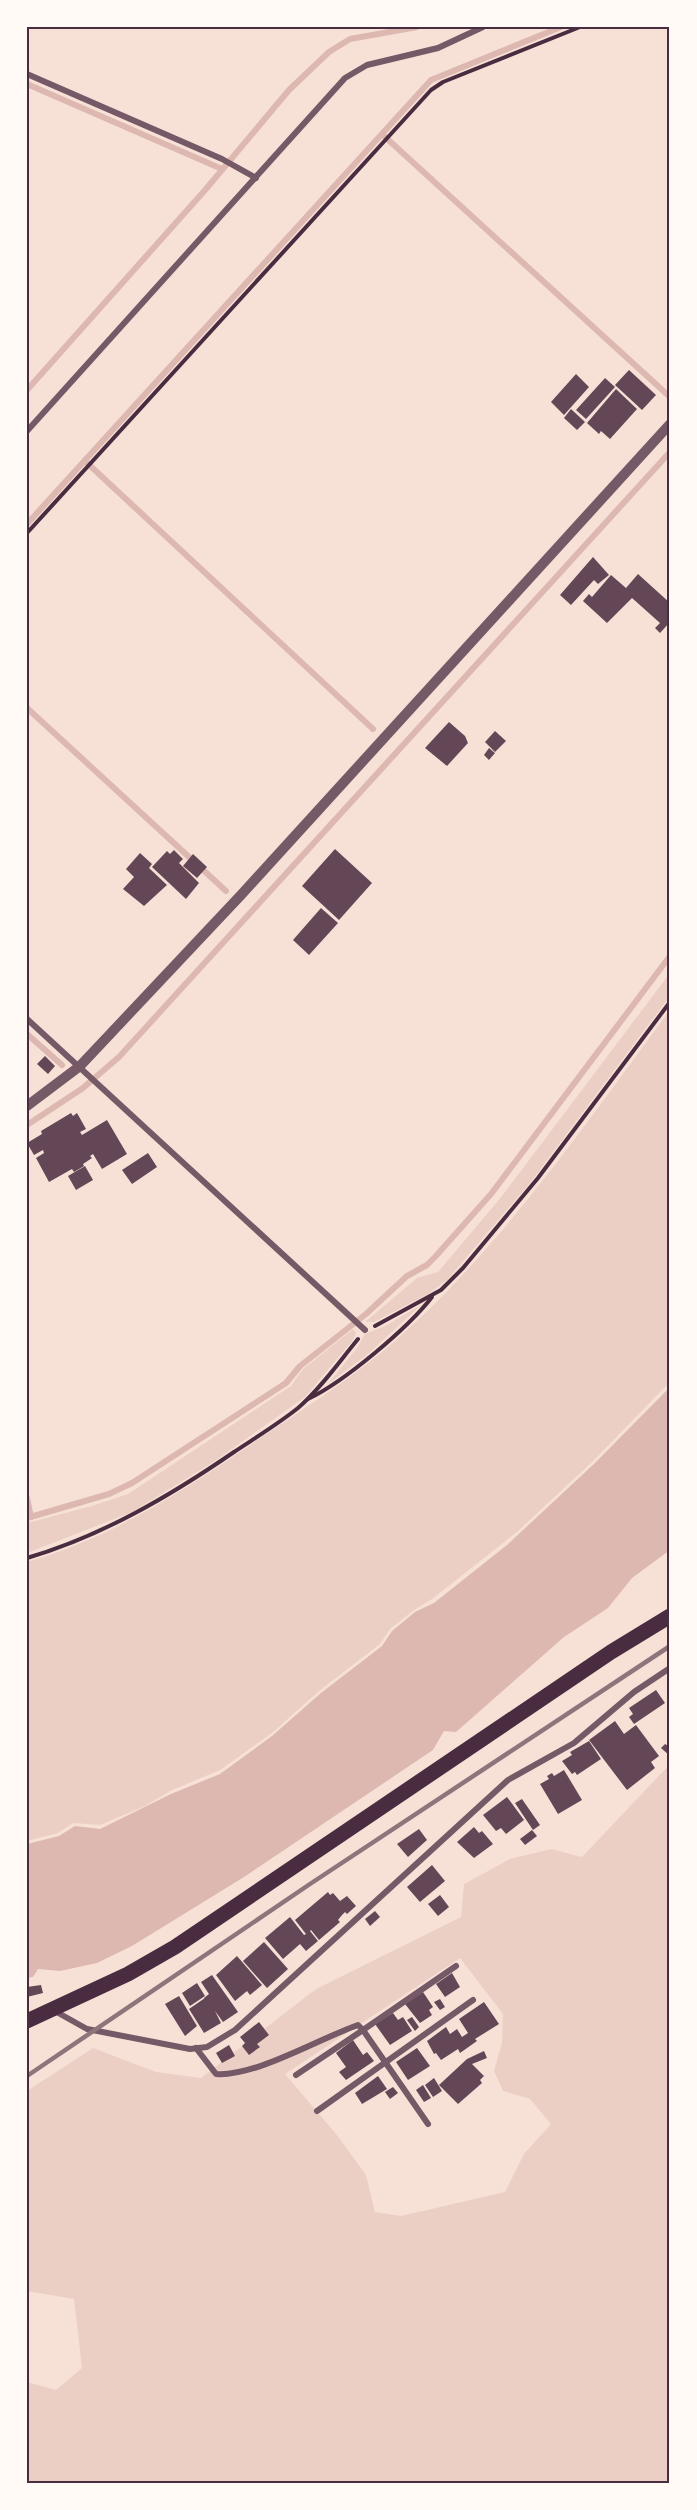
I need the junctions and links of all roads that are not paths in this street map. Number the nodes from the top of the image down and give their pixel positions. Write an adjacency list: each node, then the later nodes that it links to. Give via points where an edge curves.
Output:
1 (483, 27): 3 (street, via 438,48 354,71)
2 (27, 74): 3 (street, via 222,159)
3 (256, 178): 5 (street)
4 (670, 424): 7 (street)
5 (27, 431)
6 (27, 1019): 7 (street)
7 (81, 1066): 8 (street); 9 (street)
8 (27, 1106)
9 (364, 1330)
10 (670, 1616): 14 (main road, via 176,1947)
11 (670, 1668): 17 (street, via 634,1692 574,1743 508,1780 235,2030 207,2047)
12 (456, 1965): 16 (street)
13 (473, 2000): 18 (street)
14 (52, 2010): 15 (main road); 17 (street, via 87,2029)
15 (27, 2021)
16 (363, 2030): 17 (street, via 358,2025 232,2075 216,2074); 18 (street); 19 (street)
17 (196, 2048)
18 (386, 2062): 20 (street); 21 (street)
19 (296, 2075)
20 (317, 2111)
21 (428, 2124)

